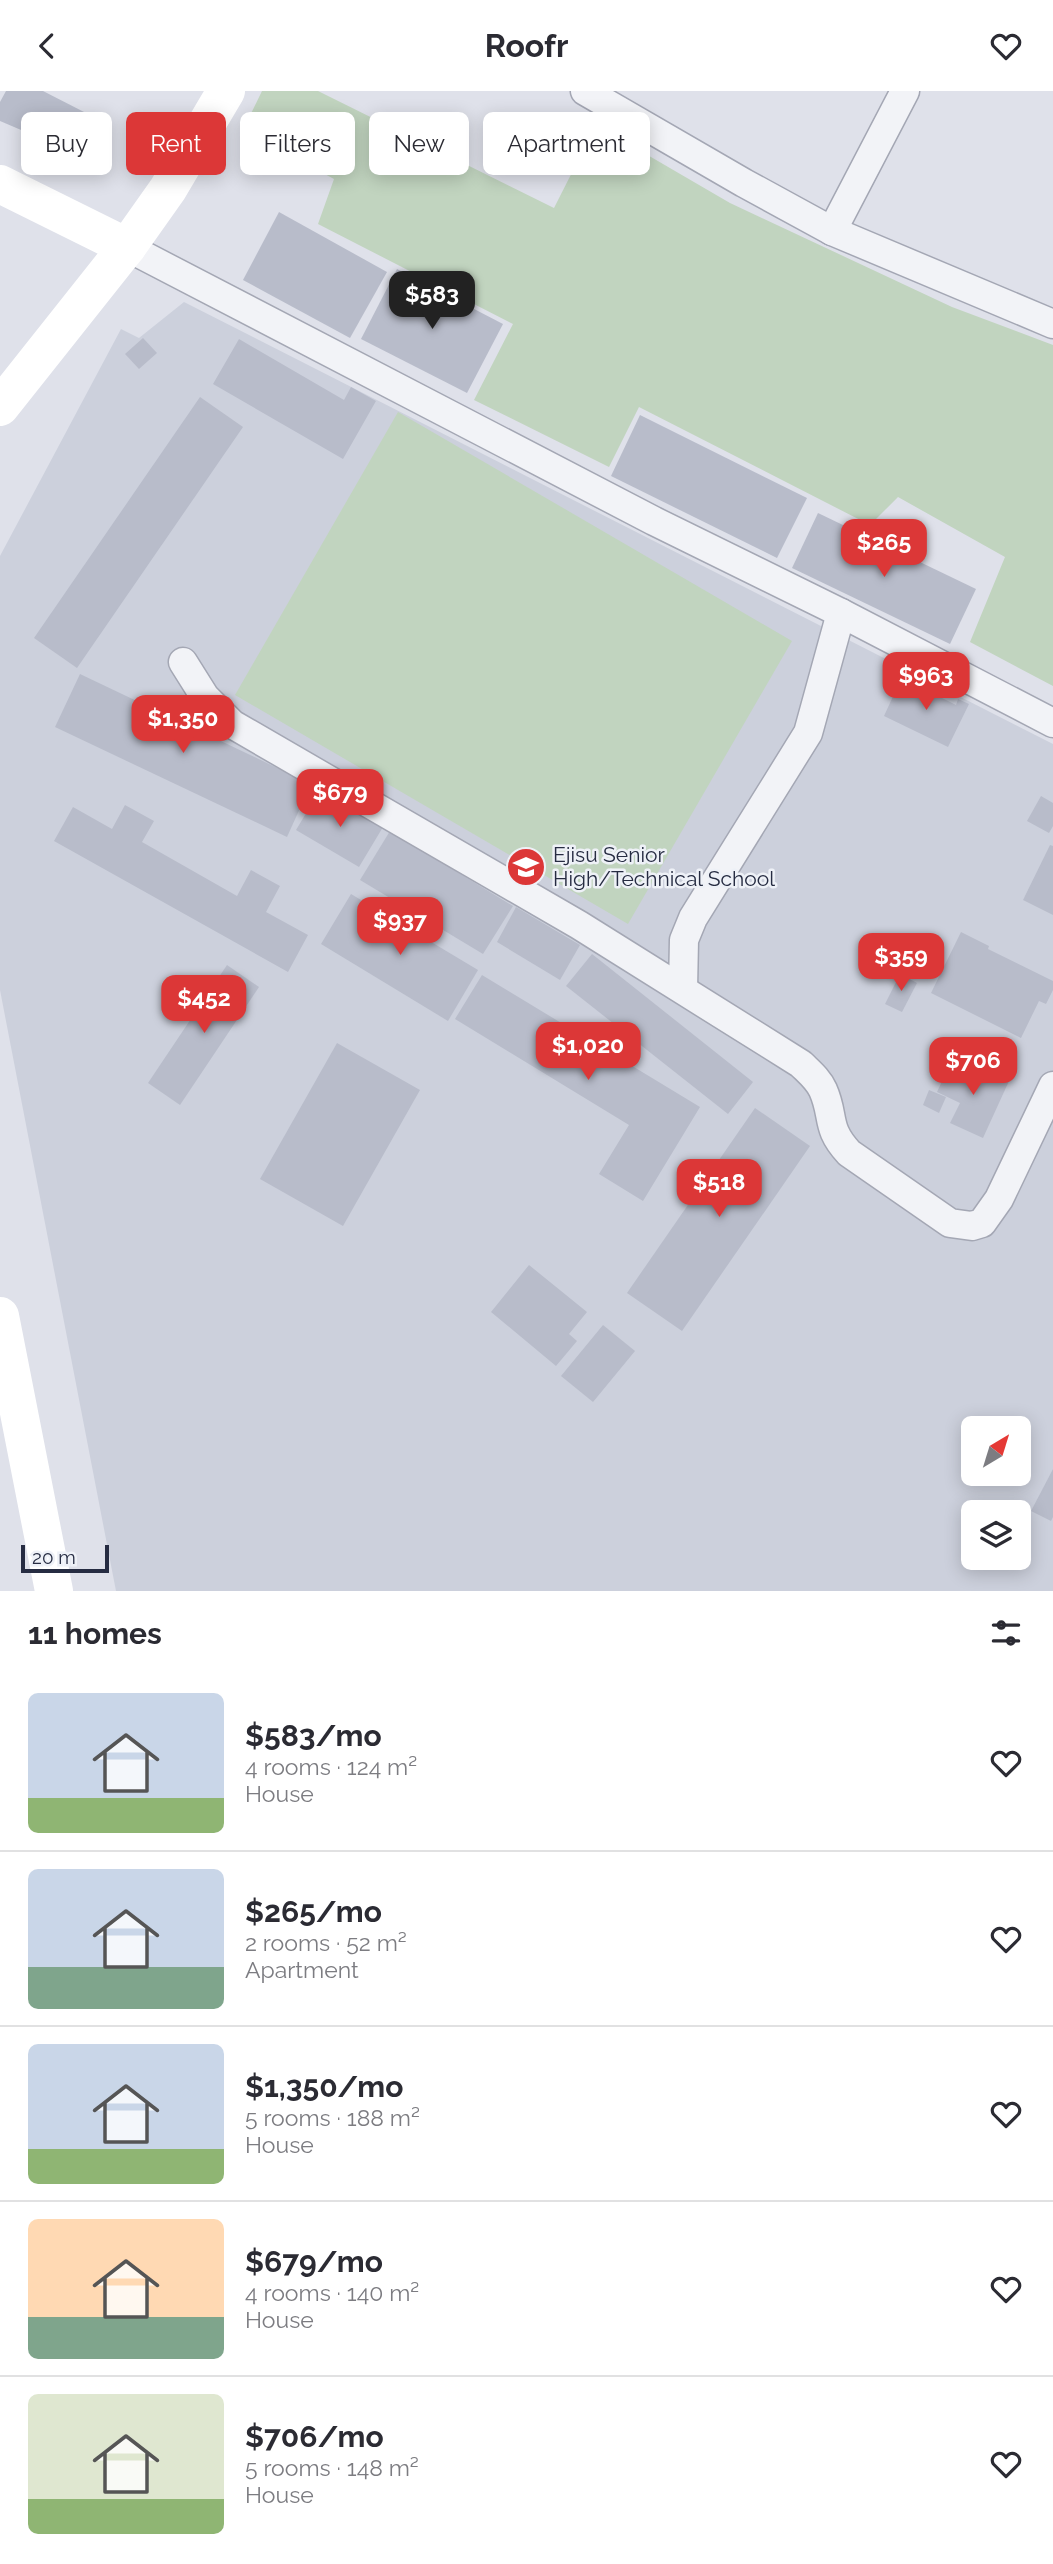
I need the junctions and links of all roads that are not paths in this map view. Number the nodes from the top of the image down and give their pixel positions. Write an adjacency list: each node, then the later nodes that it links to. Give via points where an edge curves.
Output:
1 (226, 91): 6 (main road, via 168,189)
2 (585, 91): 5 (street)
3 (905, 91): 5 (street)
4 (0, 184): 6 (main road)
5 (832, 231): 7 (street)
6 (127, 247): 8 (main road); 9 (street)
7 (1053, 324)
8 (0, 407)
9 (841, 613): 11 (street); 12 (street, via 808,733 692,918 684,940)
10 (183, 662): 12 (street, via 205,697 232,724)
11 (1053, 723)
12 (683, 989): 13 (street, via 801,1064 819,1081 832,1129 849,1153 950,1223 972,1226 989,1217)
13 (1053, 1086)
14 (0, 1316): 15 (main road)
15 (54, 1591)

